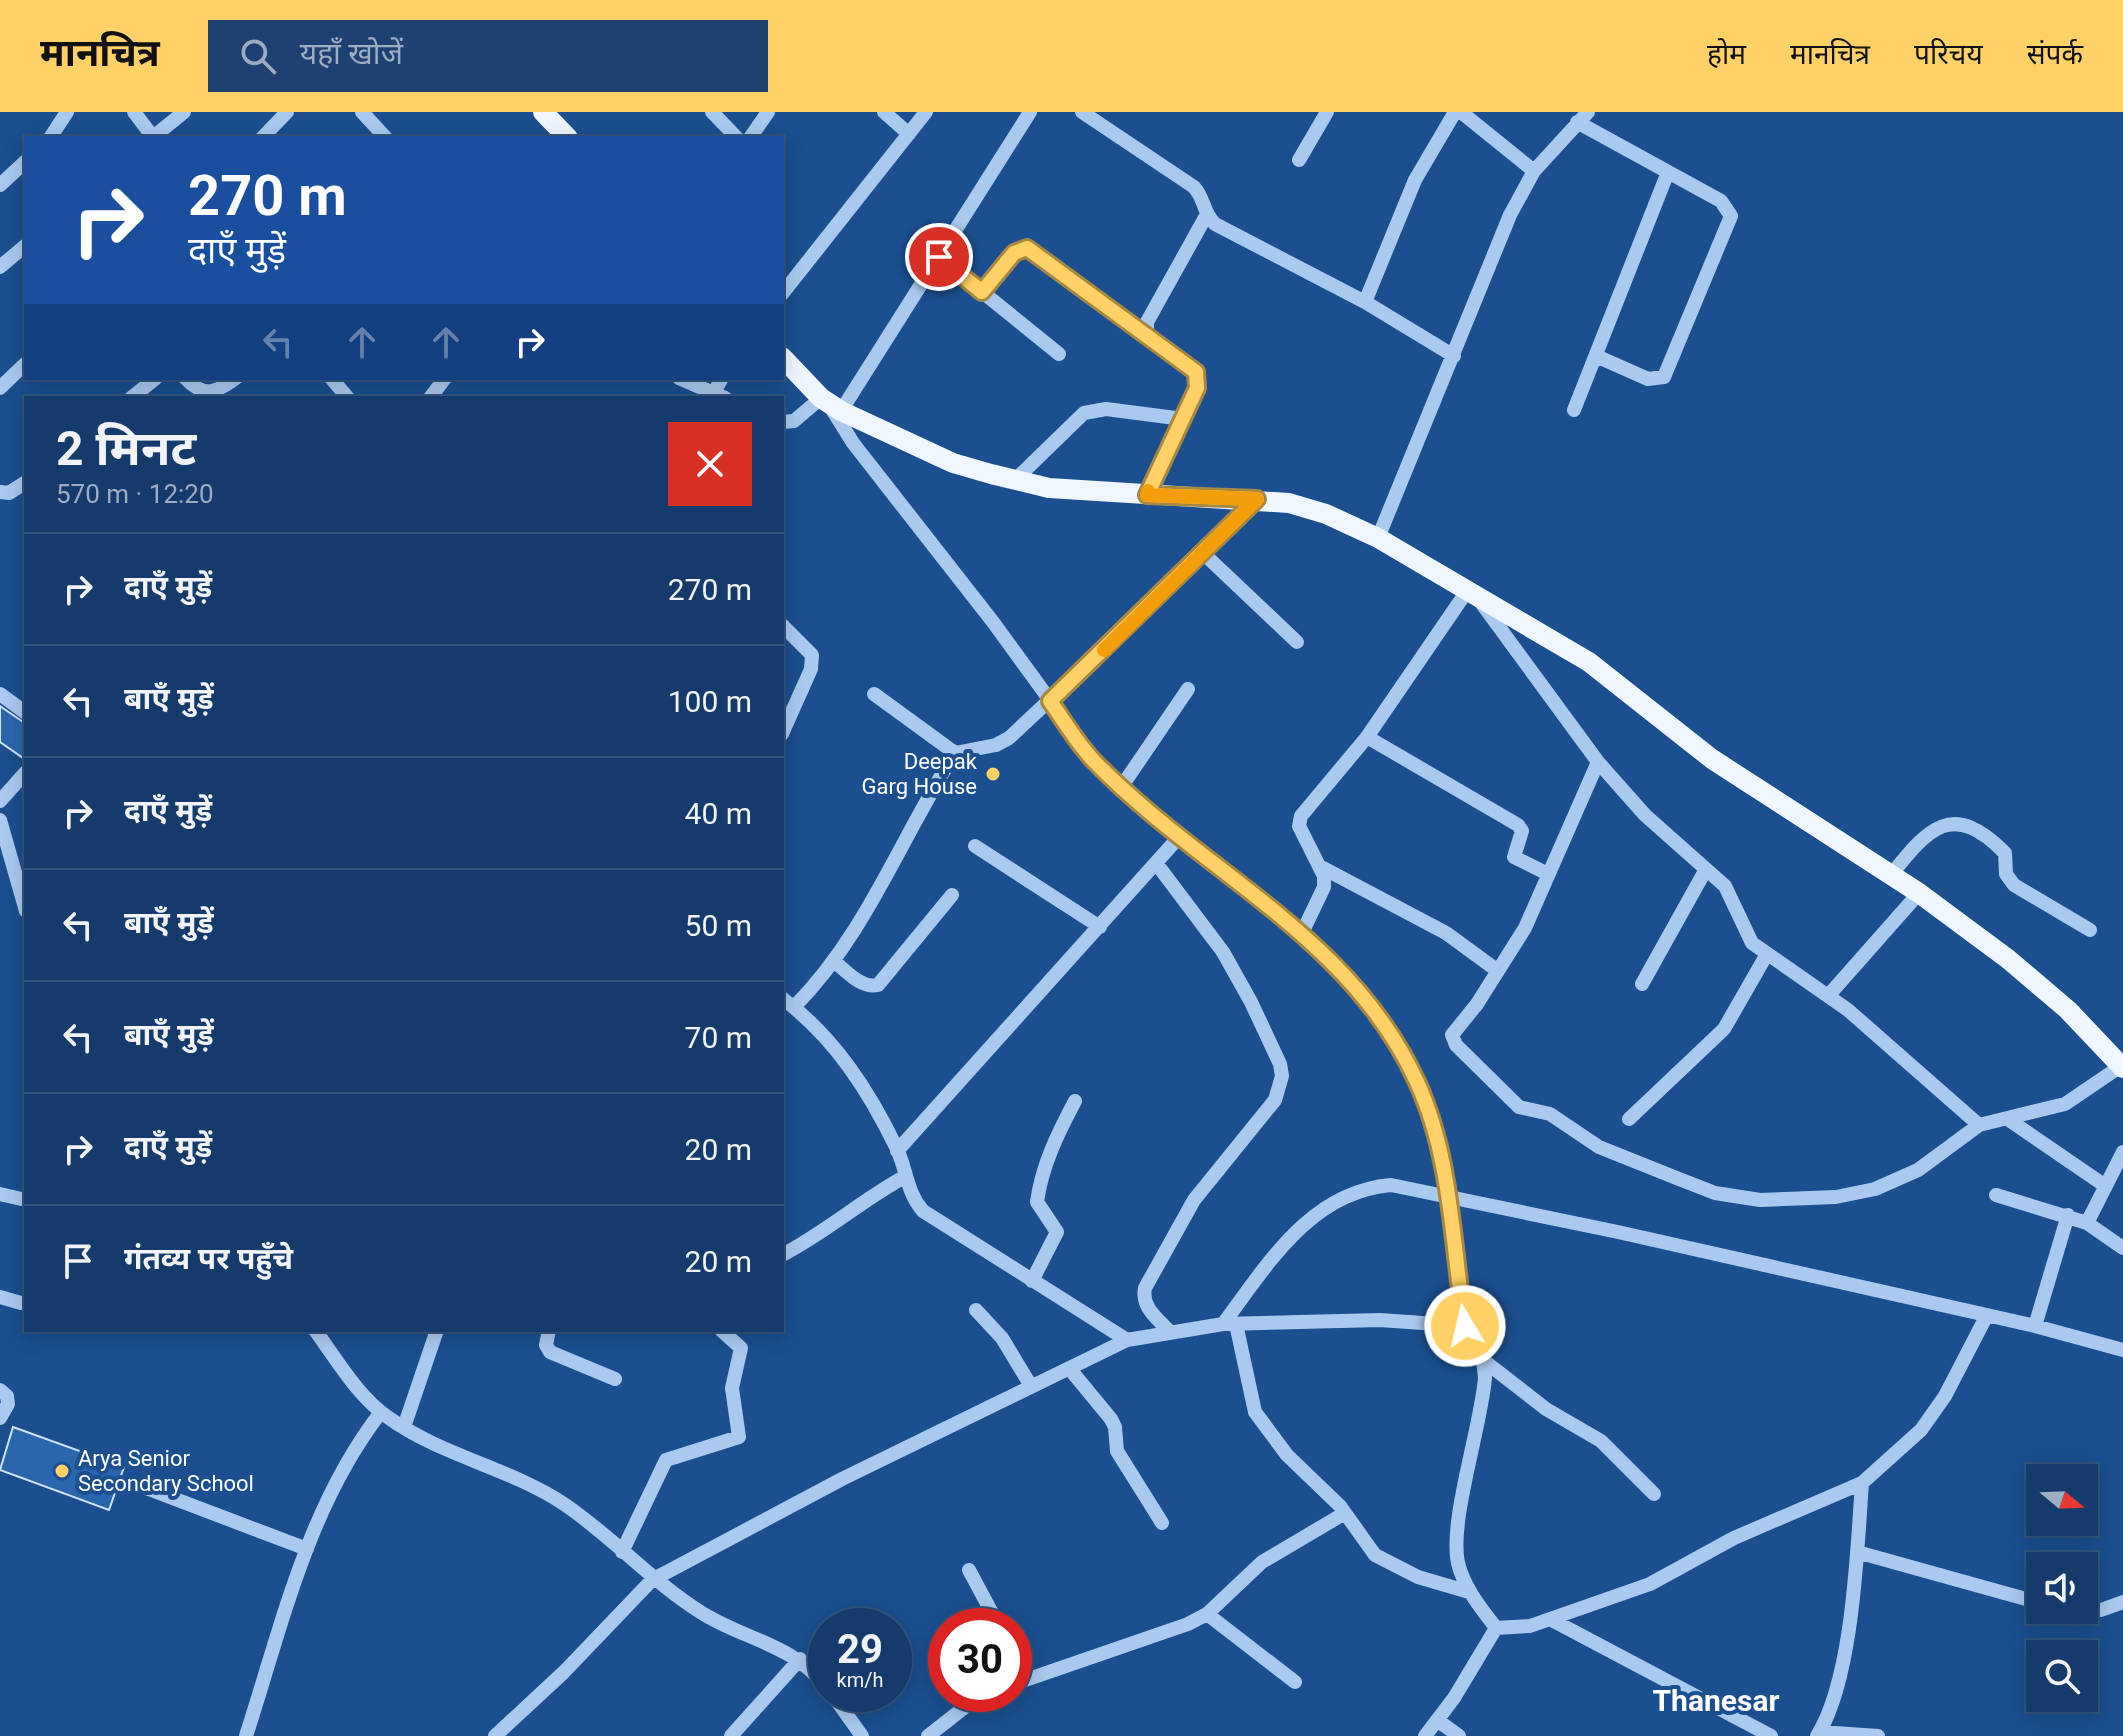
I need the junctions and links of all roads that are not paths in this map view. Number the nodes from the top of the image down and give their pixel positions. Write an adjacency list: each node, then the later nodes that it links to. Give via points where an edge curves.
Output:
1 (67, 112): 18 (street)
2 (134, 112): 19 (street)
3 (184, 112): 20 (street)
4 (287, 112): 21 (street)
5 (362, 112): 22 (street)
6 (712, 112): 24 (street)
7 (768, 112): 25 (street)
8 (884, 112): 17 (street)
9 (926, 112): 17 (street)
10 (1030, 112): 33 (street)
11 (1082, 112): 31 (street, via 1194,187 1203,197)
12 (1327, 112): 26 (street)
13 (1455, 112): 37 (street, via 1415,180)
14 (1461, 112): 28 (street)
15 (553, 116): 23 (main road)
16 (1582, 117): 28 (street); 29 (street)
17 (909, 134): 35 (street)
18 (51, 136)
19 (152, 136)
20 (155, 136)
21 (264, 136)
22 (384, 136)
23 (567, 136)
24 (735, 136)
25 (751, 136)
26 (1299, 160)
27 (24, 163): 30 (street)
28 (1534, 171): 40 (street, via 1496,245)
29 (1668, 172): 41 (street); 41 (street, via 1721,201 1731,216 1729,227 1664,377 1648,379)
30 (0, 185)
31 (1206, 216): 37 (street); 38 (street, via 1147,322)
32 (24, 247): 34 (street)
33 (939, 257): 36 (street); 51 (street)
34 (0, 267)
35 (784, 291)
36 (982, 292): 38 (street, via 1014,253 1027,248); 39 (street)
37 (1365, 302): 40 (street)
38 (1147, 338): 53 (street, via 1196,372 1197,388)
39 (1059, 354)
40 (1454, 356): 60 (street)
41 (1596, 356): 52 (street)
42 (784, 359): 51 (main road)
43 (24, 365): 48 (street)
44 (154, 380): 49 (street)
45 (187, 380): 46 (street, via 210,393)
46 (233, 380)
47 (683, 380): 50 (street)
48 (0, 388)
49 (134, 396)
50 (716, 396)
51 (830, 404): 54 (street); 55 (main road, via 953,463); 68 (street, via 853,443)
52 (1574, 410)
53 (1183, 419): 55 (street, via 1106,409 1084,413); 58 (street)
54 (784, 421)
55 (1015, 480): 58 (main road, via 1049,488)
56 (24, 483): 57 (street, via 9,493)
57 (0, 492)
58 (1147, 495): 59 (main road)
59 (1257, 499): 60 (main road, via 1326,514); 61 (street)
60 (1378, 538): 62 (main road)
61 (1203, 553): 64 (street); 68 (street)
62 (1472, 595): 71 (street); 73 (street); 84 (main road, via 1589,662 1712,759)
63 (784, 627): 70 (street, via 812,655)
64 (1297, 642)
65 (1188, 689): 75 (street)
66 (0, 694): 69 (street)
67 (874, 694): 72 (street)
68 (1050, 701): 72 (street, via 996,745); 75 (street, via 1092,758)
69 (24, 712)
70 (784, 730)
71 (1367, 737): 81 (street, via 1301,816 1299,826); 83 (street, via 1518,825 1522,831 1514,857)
72 (955, 753): 92 (street)
73 (1598, 762): 82 (street); 83 (street)
74 (24, 777): 76 (street)
75 (1122, 786): 78 (street)
76 (0, 801)
77 (0, 820): 87 (street)
78 (1179, 837): 80 (street); 90 (street)
79 (975, 846): 88 (street)
80 (1156, 863): 88 (street); 122 (street, via 1223,952 1282,1076 1275,1100 1194,1200 1145,1288 1148,1309)
81 (1323, 868): 90 (street, via 1324,887); 93 (street, via 1446,933)
82 (1705, 871): 91 (street, via 1732,895 1747,937); 94 (street)
83 (1548, 874): 93 (street, via 1525,928)
84 (1891, 875): 85 (main road); 89 (street, via 1928,832 1960,825 2005,853 2006,874 2014,885)
85 (1919, 893): 95 (street); 97 (main road, via 2059,1002)
86 (952, 895): 92 (street, via 878,985 862,983)
87 (24, 904)
88 (1100, 927): 102 (street)
89 (2090, 930)
90 (1302, 933): 107 (street, via 1350,978 1386,1025 1431,1116)
91 (1767, 954): 95 (street); 99 (street, via 1724,1029)
92 (835, 962): 96 (street)
93 (1498, 971): 101 (street, via 1455,1029 1456,1045 1519,1107 1550,1114 1599,1147 1715,1193 1760,1200 1836,1197 1875,1189 1918,1170)
94 (1642, 984)
95 (1828, 996): 101 (street)
96 (788, 1002): 102 (street, via 857,1075)
97 (2122, 1067): 100 (street, via 2065,1104)
98 (1075, 1101): 114 (street, via 1038,1192 1037,1202 1057,1232)
99 (1629, 1119)
100 (2009, 1120): 101 (street); 105 (street)
101 (1979, 1125)
102 (897, 1151): 104 (street)
103 (2123, 1152): 105 (street)
104 (906, 1176): 113 (street); 114 (street, via 912,1199 923,1211)
105 (2104, 1185): 111 (street)
106 (0, 1194): 109 (street)
107 (1448, 1194): 118 (street); 119 (street, via 1391,1185 1363,1187 1340,1197 1277,1252); 120 (street)
108 (1996, 1195): 110 (street)
109 (24, 1200)
110 (2068, 1215): 111 (street); 121 (street)
111 (2087, 1223): 112 (street)
112 (2123, 1248)
113 (784, 1254)
114 (1032, 1281): 127 (street)
115 (0, 1297): 116 (street)
116 (21, 1303)
117 (976, 1310): 132 (street, via 1002,1338)
118 (1987, 1315): 121 (street); 138 (street, via 1921,1430)
119 (1230, 1324): 120 (street, via 1380,1320); 122 (street); 140 (street, via 1255,1412 1287,1455)
120 (1465, 1326): 129 (street)
121 (2035, 1326): 128 (street)
122 (1169, 1331): 127 (street)
123 (316, 1332): 134 (street)
124 (436, 1332): 136 (street)
125 (549, 1332): 131 (street, via 550,1352)
126 (723, 1332): 143 (street, via 741,1348 732,1388 739,1437 666,1460)
127 (1127, 1340): 130 (street)
128 (2123, 1350)
129 (1483, 1360): 139 (street, via 1546,1409 1601,1441); 147 (street, via 1484,1399 1458,1531 1458,1563)
130 (1069, 1368): 132 (street); 141 (street, via 1111,1419 1117,1451)
131 (615, 1379)
132 (1031, 1386): 146 (street)
133 (0, 1390): 135 (street, via 8,1404)
134 (381, 1412): 136 (street); 142 (street, via 351,1451)
135 (0, 1418)
136 (404, 1427): 143 (street, via 562,1503)
137 (133, 1483): 142 (street)
138 (1862, 1483): 144 (street); 153 (street, via 1734,1538 1650,1584)
139 (1654, 1494)
140 (1345, 1513): 147 (street, via 1375,1555 1396,1569); 152 (street, via 1262,1562)
141 (1162, 1523)
142 (307, 1549): 163 (street)
143 (622, 1552): 146 (street)
144 (1857, 1552): 148 (street); 162 (street, via 1844,1648)
145 (969, 1570): 150 (street)
146 (652, 1580): 155 (street, via 705,1615); 164 (street)
147 (1469, 1592): 154 (street)
148 (2026, 1599)
149 (2123, 1602): 151 (street)
150 (989, 1608)
151 (2098, 1610)
152 (1207, 1614): 157 (street); 158 (street)
153 (1550, 1619): 154 (street); 170 (street)
154 (1496, 1628): 161 (street)
155 (800, 1659): 156 (street); 165 (street)
156 (808, 1668)
157 (1032, 1678)
158 (1295, 1682)
159 (845, 1712): 166 (street)
160 (959, 1712): 167 (street)
161 (1437, 1720): 168 (street); 169 (street)
162 (1818, 1734): 171 (street)
163 (246, 1736)
164 (495, 1736)
165 (731, 1736)
166 (862, 1736)
167 (928, 1736)
168 (1425, 1736)
169 (1459, 1736)
170 (1771, 1736)
171 (1878, 1736)

